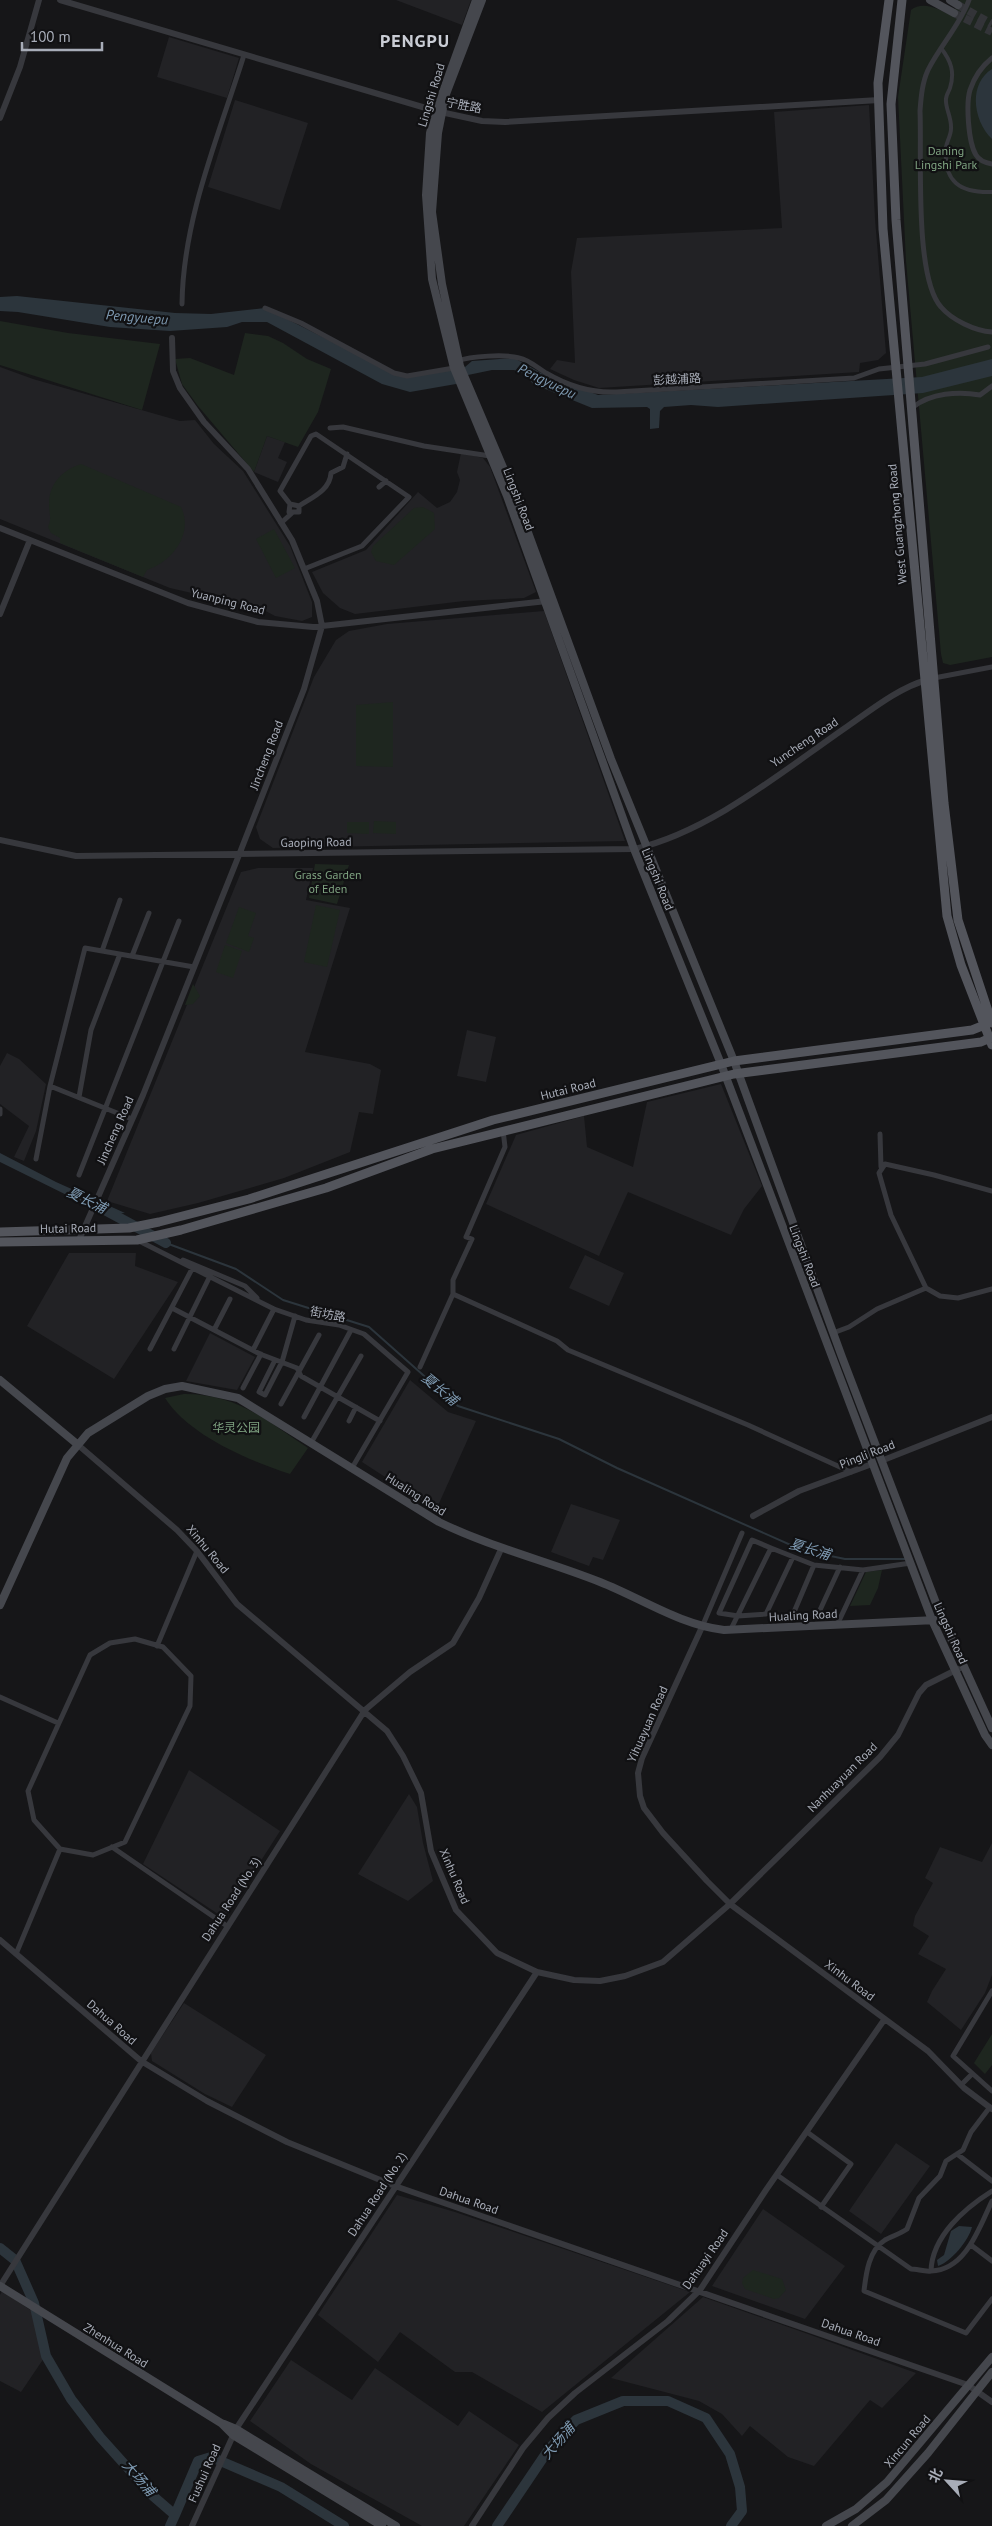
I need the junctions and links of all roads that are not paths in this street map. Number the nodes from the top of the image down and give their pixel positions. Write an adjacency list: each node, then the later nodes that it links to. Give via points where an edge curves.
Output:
1 (39, 0): 15 (street, via 20,67)
2 (60, 0): 11 (street, 宁胜路)
3 (476, 0): 14 (main road, Lingshi Road)
4 (482, 0): 14 (main road, Lingshi Road)
5 (889, 0): 13 (main road, West Guangzhong Road, via 878,83)
6 (902, 0): 25 (main road, West Guangzhong Road, via 891,104 896,220)
7 (930, 0): 8 (main road, via 956,9)
8 (950, 0)
9 (969, 0): 10 (street)
10 (941, 48): 17 (street, via 950,61 952,74 945,99 951,119 946,146 949,174 954,184 967,191); 20 (street, via 928,72 920,112 925,263 941,307 968,325)
11 (244, 55): 14 (street, 宁胜路); 18 (street, via 187,245)
12 (992, 58): 16 (street, via 975,79 968,101 975,154 980,160)
13 (879, 100): 14 (street, 宁胜路, via 505,122); 24 (main road, West Guangzhong Road, via 883,229)
14 (439, 112): 23 (main road, Lingshi Road, via 432,212)
15 (0, 118)
16 (992, 164)
17 (992, 192)
18 (182, 304)
19 (265, 308): 23 (street, 彭越浦路, via 301,323 394,373 406,376)
20 (992, 332)
21 (172, 338): 39 (street, Jincheng Road, via 172,371 180,388 204,422 248,469)
22 (988, 347): 25 (street, 彭越浦路)
23 (457, 365): 24 (street, 彭越浦路, via 507,356 521,358 547,374 598,393 854,378); 26 (main road, Lingshi Road)
24 (894, 366): 25 (street, 彭越浦路); 38 (main road, West Guangzhong Road)
25 (909, 367): 28 (main road, West Guangzhong Road)
26 (464, 385): 31 (main road, Lingshi Road); 43 (main road, Lingshi Road, via 511,486)
27 (992, 386): 28 (street, via 980,395 960,392)
28 (912, 405): 37 (main road, West Guangzhong Road)
29 (330, 428): 31 (street, via 343,427 424,446)
30 (346, 454): 32 (street); 34 (street, via 316,434 311,436 280,491); 35 (street, via 343,467 331,472 330,480 322,491)
31 (490, 456): 43 (main road, Lingshi Road)
32 (386, 481): 33 (street); 42 (street, via 409,497 362,546 344,550)
33 (379, 487)
34 (290, 504): 35 (street); 36 (street, via 288,508)
35 (299, 506): 36 (street, via 299,512)
36 (292, 513): 39 (street)
37 (922, 516): 38 (main road); 47 (main road, West Guangzhong Road)
38 (909, 517): 48 (main road, West Guangzhong Road)
39 (281, 523): 42 (street, Jincheng Road)
40 (0, 528): 41 (street, Yuanping Road)
41 (30, 540): 44 (street); 45 (street, Yuanping Road, via 209,610 258,622)
42 (304, 569): 45 (street, Jincheng Road, via 317,601)
43 (549, 601): 45 (street, Yuanping Road); 50 (main road, Lingshi Road); 51 (main road, Lingshi Road)
44 (0, 614)
45 (322, 626): 52 (street, Jincheng Road, via 304,689)
46 (992, 667): 47 (street, Yuncheng Road)
47 (934, 678): 48 (street, Yuncheng Road); 61 (main road, West Guangzhong Road, via 958,920)
48 (924, 680): 50 (street, Yuncheng Road, via 883,702 716,816); 61 (main road, West Guangzhong Road, via 947,916 961,965)
49 (0, 840): 52 (street, Gaoping Road, via 76,856)
50 (647, 846): 51 (street, Yuncheng Road); 63 (main road, Lingshi Road)
51 (634, 850): 52 (street, Gaoping Road); 64 (main road, Lingshi Road)
52 (239, 855): 60 (street, Jincheng Road)
53 (120, 900): 56 (street)
54 (149, 913): 58 (street)
55 (179, 921): 59 (street)
56 (102, 951): 57 (street); 67 (street, via 85,948)
57 (120, 954): 58 (street); 68 (street, via 91,1030)
58 (132, 956): 59 (street)
59 (164, 961): 60 (street); 69 (street)
60 (194, 967): 72 (street, Jincheng Road)
61 (990, 1023): 62 (main road, West Guangzhong Road); 63 (main road, Hutai Road, via 972,1030)
62 (991, 1040): 65 (main road, Hutai Road)
63 (734, 1060): 64 (main road, Hutai Road); 65 (main road, Lingshi Road)
64 (721, 1064): 66 (main road, Lingshi Road); 79 (main road, Hutai Road, via 493,1120 249,1199 129,1228)
65 (738, 1074): 66 (main road, Hutai Road); 98 (main road, Lingshi Road)
66 (725, 1076): 73 (main road, Hutai Road); 122 (main road, Lingshi Road)
67 (50, 1086): 68 (street); 75 (street)
68 (79, 1097): 69 (street)
69 (107, 1108): 72 (street); 77 (street)
70 (0, 1109): 71 (street)
71 (0, 1114)
72 (132, 1118): 79 (street, Jincheng Road)
73 (503, 1129): 82 (main road, Hutai Road, via 432,1149 326,1188); 89 (street, via 504,1147 466,1237 472,1239 454,1280)
74 (880, 1134): 76 (street)
75 (36, 1159)
76 (881, 1167): 78 (street, via 885,1164 916,1170); 87 (street, via 879,1173 891,1215)
77 (79, 1174)
78 (992, 1192)
79 (84, 1230): 80 (main road, Hutai Road); 81 (street)
80 (0, 1232)
81 (79, 1240): 82 (main road, Hutai Road); 83 (main road, Hutai Road)
82 (137, 1240): 84 (street, 街坊路)
83 (0, 1242)
84 (178, 1259): 85 (street, 街坊路); 90 (street, via 237,1281)
85 (193, 1267): 86 (street, 街坊路); 92 (street)
86 (210, 1276): 90 (street, 街坊路); 95 (street)
87 (926, 1288): 88 (street, via 940,1296 958,1298); 98 (street)
88 (992, 1289)
89 (454, 1294): 107 (street); 124 (street, via 557,1341 568,1350)
90 (257, 1298): 93 (street, 街坊路)
91 (230, 1299): 96 (street)
92 (172, 1308): 95 (street); 100 (street)
93 (274, 1309): 94 (street, 街坊路); 102 (street)
94 (295, 1316): 97 (street, 街坊路); 106 (street)
95 (190, 1317): 96 (street); 101 (street)
96 (214, 1330): 102 (street)
97 (351, 1330): 110 (street); 117 (street, 街坊路, via 364,1334 408,1372)
98 (833, 1333): 121 (main road, Lingshi Road)
99 (319, 1334): 108 (street)
100 (150, 1349)
101 (174, 1349)
102 (253, 1350): 103 (street)
103 (261, 1354): 105 (street); 111 (street)
104 (361, 1356): 112 (street)
105 (275, 1360): 106 (street); 106 (street, via 259,1392 264,1395)
106 (282, 1362): 108 (street)
107 (420, 1366)
108 (299, 1371): 110 (street, via 301,1376); 113 (street)
109 (0, 1380): 120 (main road, Xinhu Road)
110 (320, 1387): 112 (street); 115 (street)
111 (243, 1388)
112 (338, 1397): 114 (street); 119 (street)
113 (281, 1404)
114 (356, 1407): 117 (street); 118 (street)
115 (304, 1417)
116 (992, 1417): 121 (street, Pingli Road)
117 (380, 1420): 123 (street, 街坊路)
118 (349, 1421)
119 (311, 1443): 120 (main road, Hualing Road, via 238,1398 182,1386 148,1396 88,1433); 123 (main road, Hualing Road)
120 (77, 1444): 129 (street, Xinhu Road); 135 (main road, Hualing Road, via 67,1458)
121 (881, 1461): 122 (street, Pingli Road); 140 (main road, Lingshi Road)
122 (872, 1464): 124 (street, Pingli Road); 131 (main road, Lingshi Road)
123 (352, 1468): 127 (main road, Hualing Road, via 439,1522)
124 (851, 1472): 125 (street, Pingli Road, via 799,1491)
125 (753, 1516)
126 (742, 1533): 142 (street, Yihuayuan Road)
127 (502, 1547): 142 (main road, Hualing Road, via 602,1583); 148 (street, Dahua Road (No. 3), via 479,1598 452,1643 410,1672)
128 (771, 1548): 130 (street); 138 (street); 138 (street, via 752,1540 719,1613)
129 (197, 1550): 144 (street); 148 (street, Xinhu Road, via 237,1604 269,1634)
130 (793, 1557): 132 (street); 138 (street, via 766,1614)
131 (910, 1563): 134 (street); 139 (main road, Lingshi Road)
132 (814, 1564): 133 (street); 137 (street)
133 (840, 1567): 134 (street); 136 (street)
134 (863, 1570): 141 (street)
135 (0, 1605)
136 (820, 1610)
137 (794, 1612)
138 (738, 1616): 143 (street)
139 (932, 1620): 140 (main road, Hualing Road); 141 (main road, Hualing Road); 146 (main road, Lingshi Road)
140 (943, 1620): 145 (main road, Lingshi Road)
141 (837, 1625): 143 (main road, Hualing Road)
142 (702, 1627): 143 (main road, Hualing Road); 154 (street, Yihuayuan Road, via 642,1758 638,1773 640,1796 644,1808 663,1833)
143 (731, 1630)
144 (157, 1646): 149 (street, via 135,1639 110,1643 90,1655); 152 (street, via 163,1647 191,1676 190,1706 124,1842)
145 (964, 1666): 146 (street, Nanhuayuan Road); 150 (main road, Lingshi Road)
146 (956, 1671): 151 (main road, Lingshi Road); 154 (street, Nanhuayuan Road, via 926,1685 898,1735 880,1756)
147 (0, 1697): 149 (street)
148 (365, 1710): 155 (street, Dahua Road (No. 3)); 158 (street, Xinhu Road, via 387,1731 421,1793 431,1851 456,1910 497,1953)
149 (58, 1724): 153 (street, via 28,1791 34,1820)
150 (992, 1728)
151 (992, 1745)
152 (112, 1847): 153 (street, via 93,1855); 155 (street)
153 (60, 1849): 157 (street)
154 (730, 1904): 158 (street, Xinhu Road, via 663,1962 626,1976 574,1980); 160 (street, Xinhu Road)
155 (227, 1926): 161 (street, Dahua Road (No. 3))
156 (0, 1940): 157 (street, Dahua Road)
157 (16, 1954): 161 (street, Dahua Road)
158 (538, 1972): 170 (street, Dahua Road (No. 2))
159 (992, 1991): 162 (street, via 953,2056)
160 (884, 2020): 163 (street, Xinhu Road, via 928,2050); 166 (street, Dahuayi Road)
161 (141, 2061): 170 (street, Dahua Road, via 207,2101 287,2142); 178 (street, Dahua Road (No. 3))
162 (972, 2074): 163 (street); 164 (street)
163 (961, 2085): 165 (street, Xinhu Road)
164 (992, 2091)
165 (991, 2108): 167 (street)
166 (807, 2132): 168 (street, Dahuayi Road); 173 (street, via 851,2164)
167 (957, 2154): 169 (street); 175 (street, via 946,2161 935,2184 919,2198 907,2229 887,2238)
168 (777, 2175): 173 (street); 179 (street, Dahuayi Road)
169 (992, 2180)
170 (395, 2186): 179 (street, Dahua Road); 186 (street, Dahua Road (No. 2))
171 (992, 2190): 177 (street, via 974,2202 946,2230)
172 (992, 2201): 174 (street)
173 (822, 2206): 175 (street)
174 (971, 2245): 176 (street); 177 (street, via 948,2268)
175 (878, 2247): 177 (street, via 911,2269); 180 (street, via 866,2274 864,2291 966,2333)
176 (992, 2261)
177 (931, 2271)
178 (0, 2286): 186 (main road, Zhenhua Road, via 221,2423)
179 (700, 2290): 183 (street, Dahua Road); 190 (street, Dahuayi Road, via 668,2321 548,2418 523,2448)
180 (992, 2299)
181 (992, 2356): 183 (main road, Xincun Road)
182 (992, 2372): 184 (main road, Xincun Road)
183 (968, 2385): 184 (street, Dahua Road); 191 (main road, Xincun Road, via 887,2482 856,2509)
184 (978, 2391): 185 (street, Dahua Road); 192 (main road, Xincun Road, via 886,2500)
185 (992, 2402)
186 (233, 2435): 187 (street, Fushui Road); 188 (main road, Zhenhua Road); 189 (main road, Zhenhua Road)
187 (192, 2526)
188 (382, 2526)
189 (396, 2526)
190 (472, 2526)
191 (826, 2526)
192 (852, 2526)

